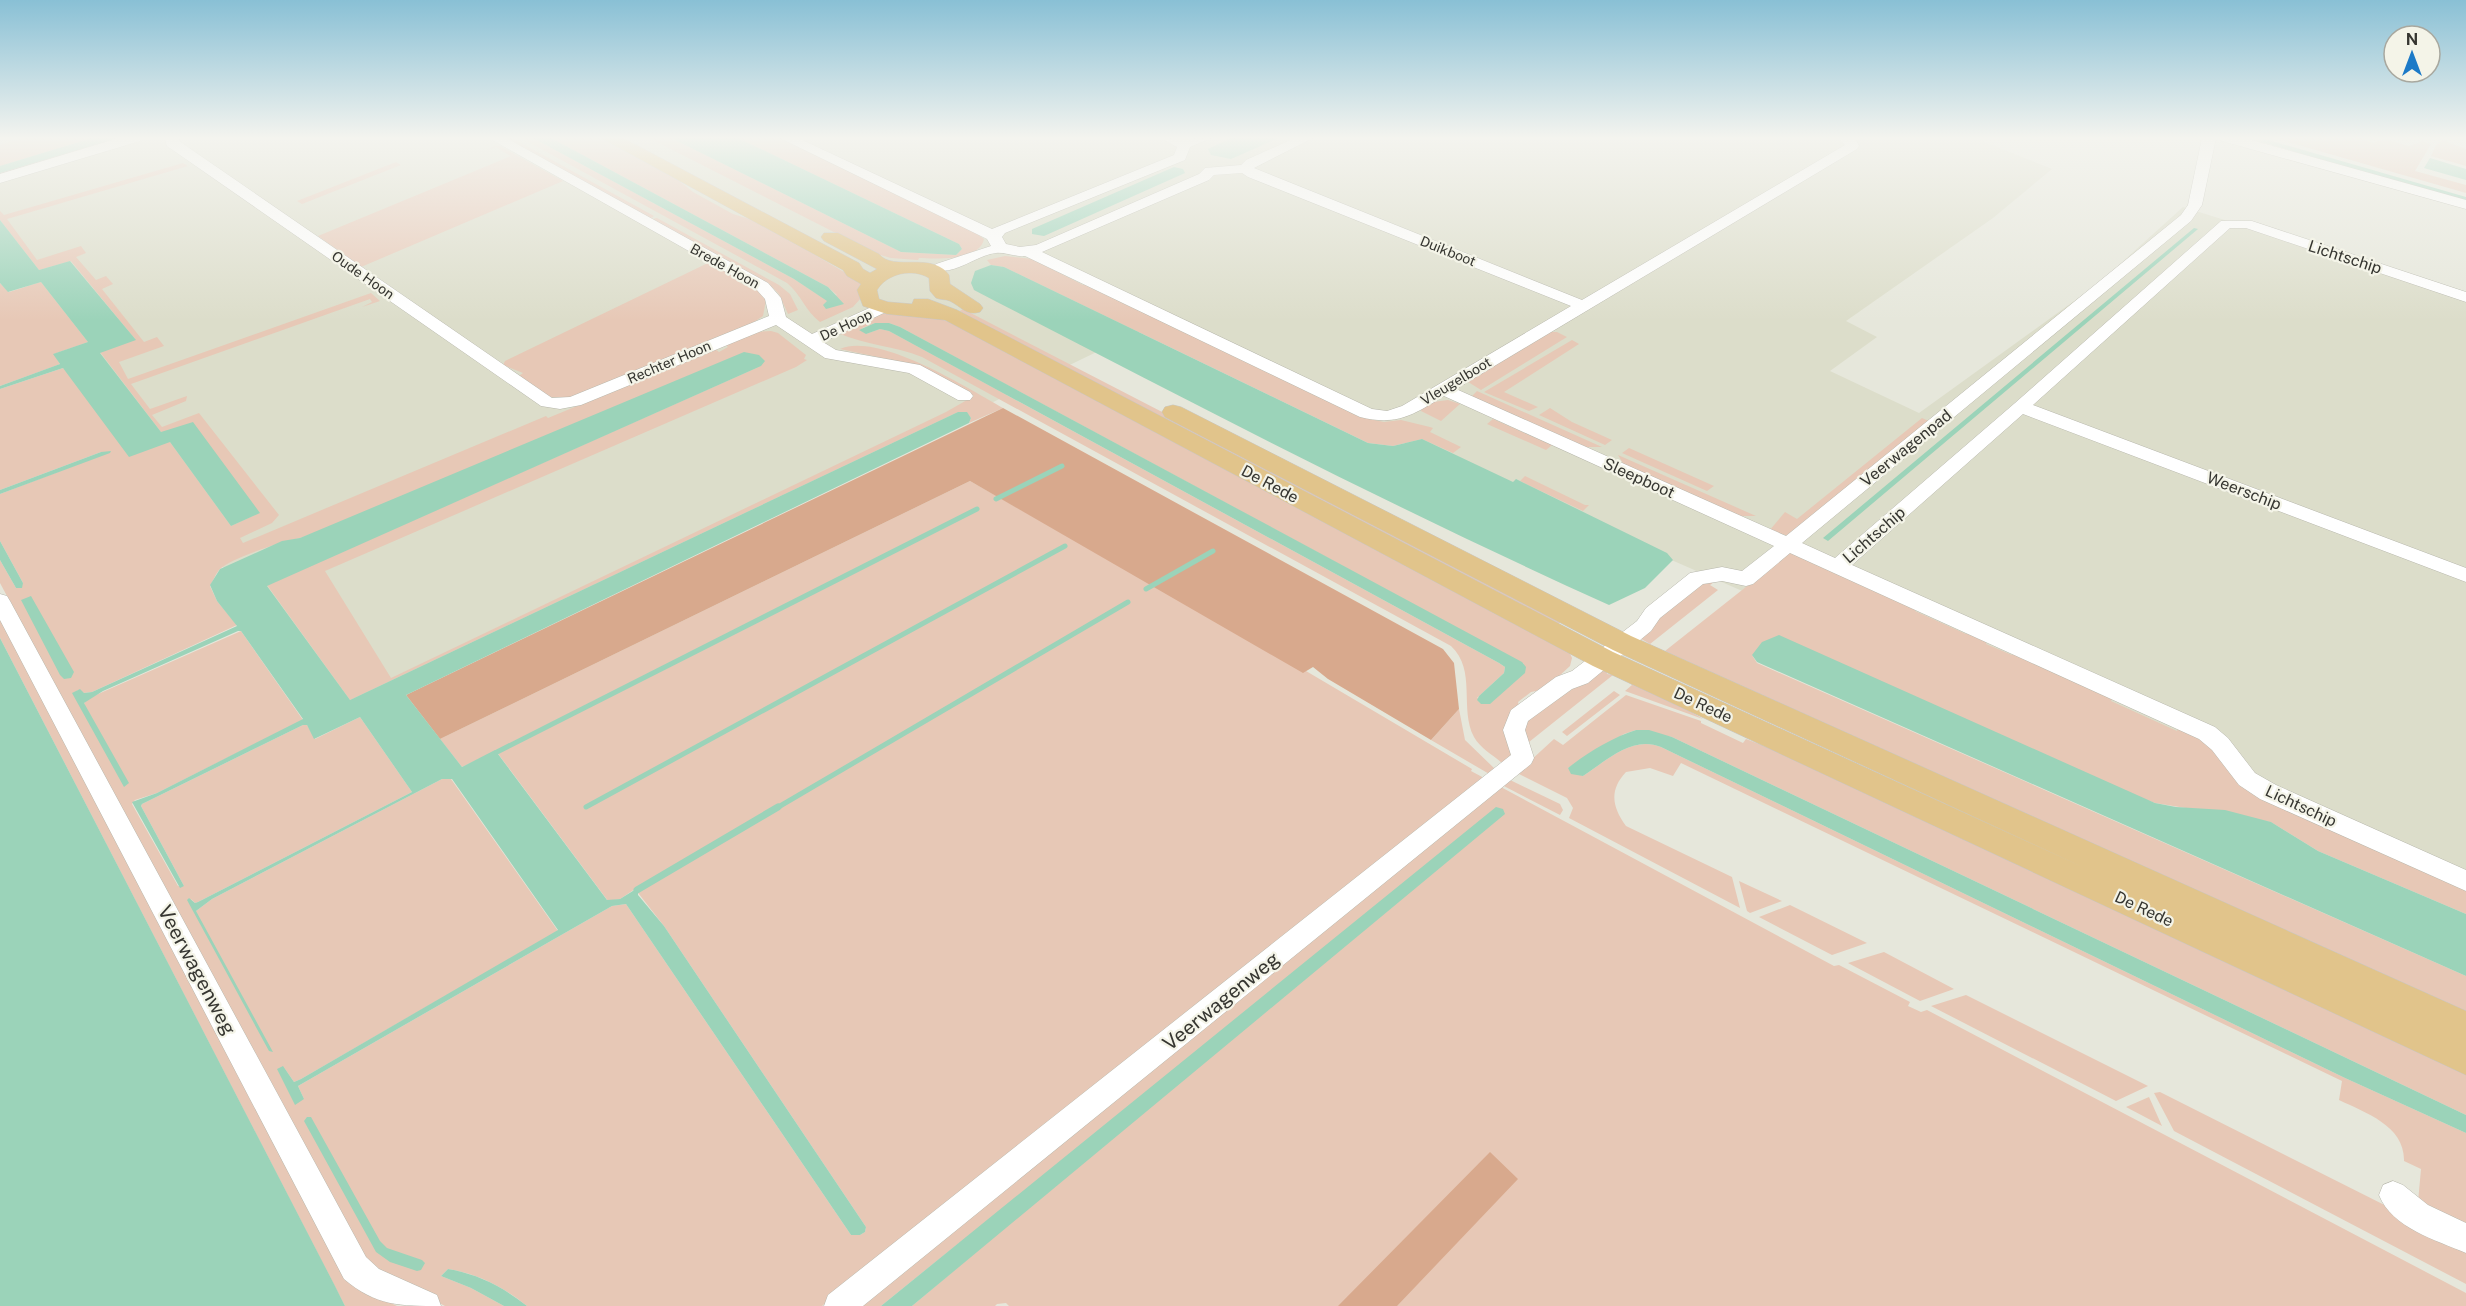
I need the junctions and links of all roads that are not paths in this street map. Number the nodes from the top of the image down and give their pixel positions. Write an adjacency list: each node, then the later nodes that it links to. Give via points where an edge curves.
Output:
1 (253, 199): 26 (street, Oude Hoon, via 548,402)
2 (605, 199): 22 (street, Brede Hoon, via 762,286 773,298)
3 (724, 199): 15 (main road, via 852,267 854,272)
4 (745, 199): 15 (main road)
5 (910, 199): 13 (street)
6 (1072, 199): 13 (street, via 1000,230)
7 (1153, 199): 14 (street)
8 (1316, 199): 19 (street, Duikboot)
9 (1763, 199): 19 (street, Vleugelboot)
10 (2194, 199): 28 (street, Veerwagenpad, via 2191,213 2150,249)
11 (2444, 199): 12 (street)
12 (2466, 205)
13 (997, 242): 14 (street, via 1013,252); 16 (street, via 987,257)
14 (1029, 252): 24 (street, Vleugelboot, via 1366,413 1399,415)
15 (873, 272): 16 (main road, via 916,267); 18 (main road, via 880,282 878,294)
16 (943, 279): 20 (main road); 21 (main road, De Rede)
17 (2466, 297): 27 (street, Lichtschip, via 2247,224 2226,224)
18 (882, 305): 20 (main road, De Rede); 23 (street, De Hoop)
19 (1584, 306): 24 (street, Vleugelboot)
20 (920, 307): 21 (main road, De Rede)
21 (964, 314): 32 (main road, De Rede)
22 (778, 319): 23 (street); 26 (street, Rechter Hoon)
23 (805, 338): 25 (street, via 838,356 914,369)
24 (1442, 389): 28 (street, Sleepboot)
25 (964, 396)
26 (560, 404)
27 (2021, 407): 29 (street, Lichtschip); 30 (street, Weerschip)
28 (1788, 545): 29 (street, Sleepboot); 32 (street, Veerwagenpad, via 1746,579 1722,574 1702,576 1653,613 1644,626)
29 (1837, 567): 33 (street, Lichtschip, via 2207,733 2247,778 2268,792)
30 (2466, 575)
31 (0, 601): 38 (street, Veerwagenweg, via 355,1268 368,1280)
32 (1607, 648): 34 (main road, De Rede); 35 (main road, De Rede); 39 (street, Veerwagenweg, via 1580,677 1564,683 1520,716 1514,730 1523,759)
33 (2466, 881)
34 (2466, 1027)
35 (2466, 1059)
36 (2394, 1194): 37 (street, via 2402,1205 2418,1215)
37 (2466, 1238)
38 (426, 1306)
39 (839, 1306)

